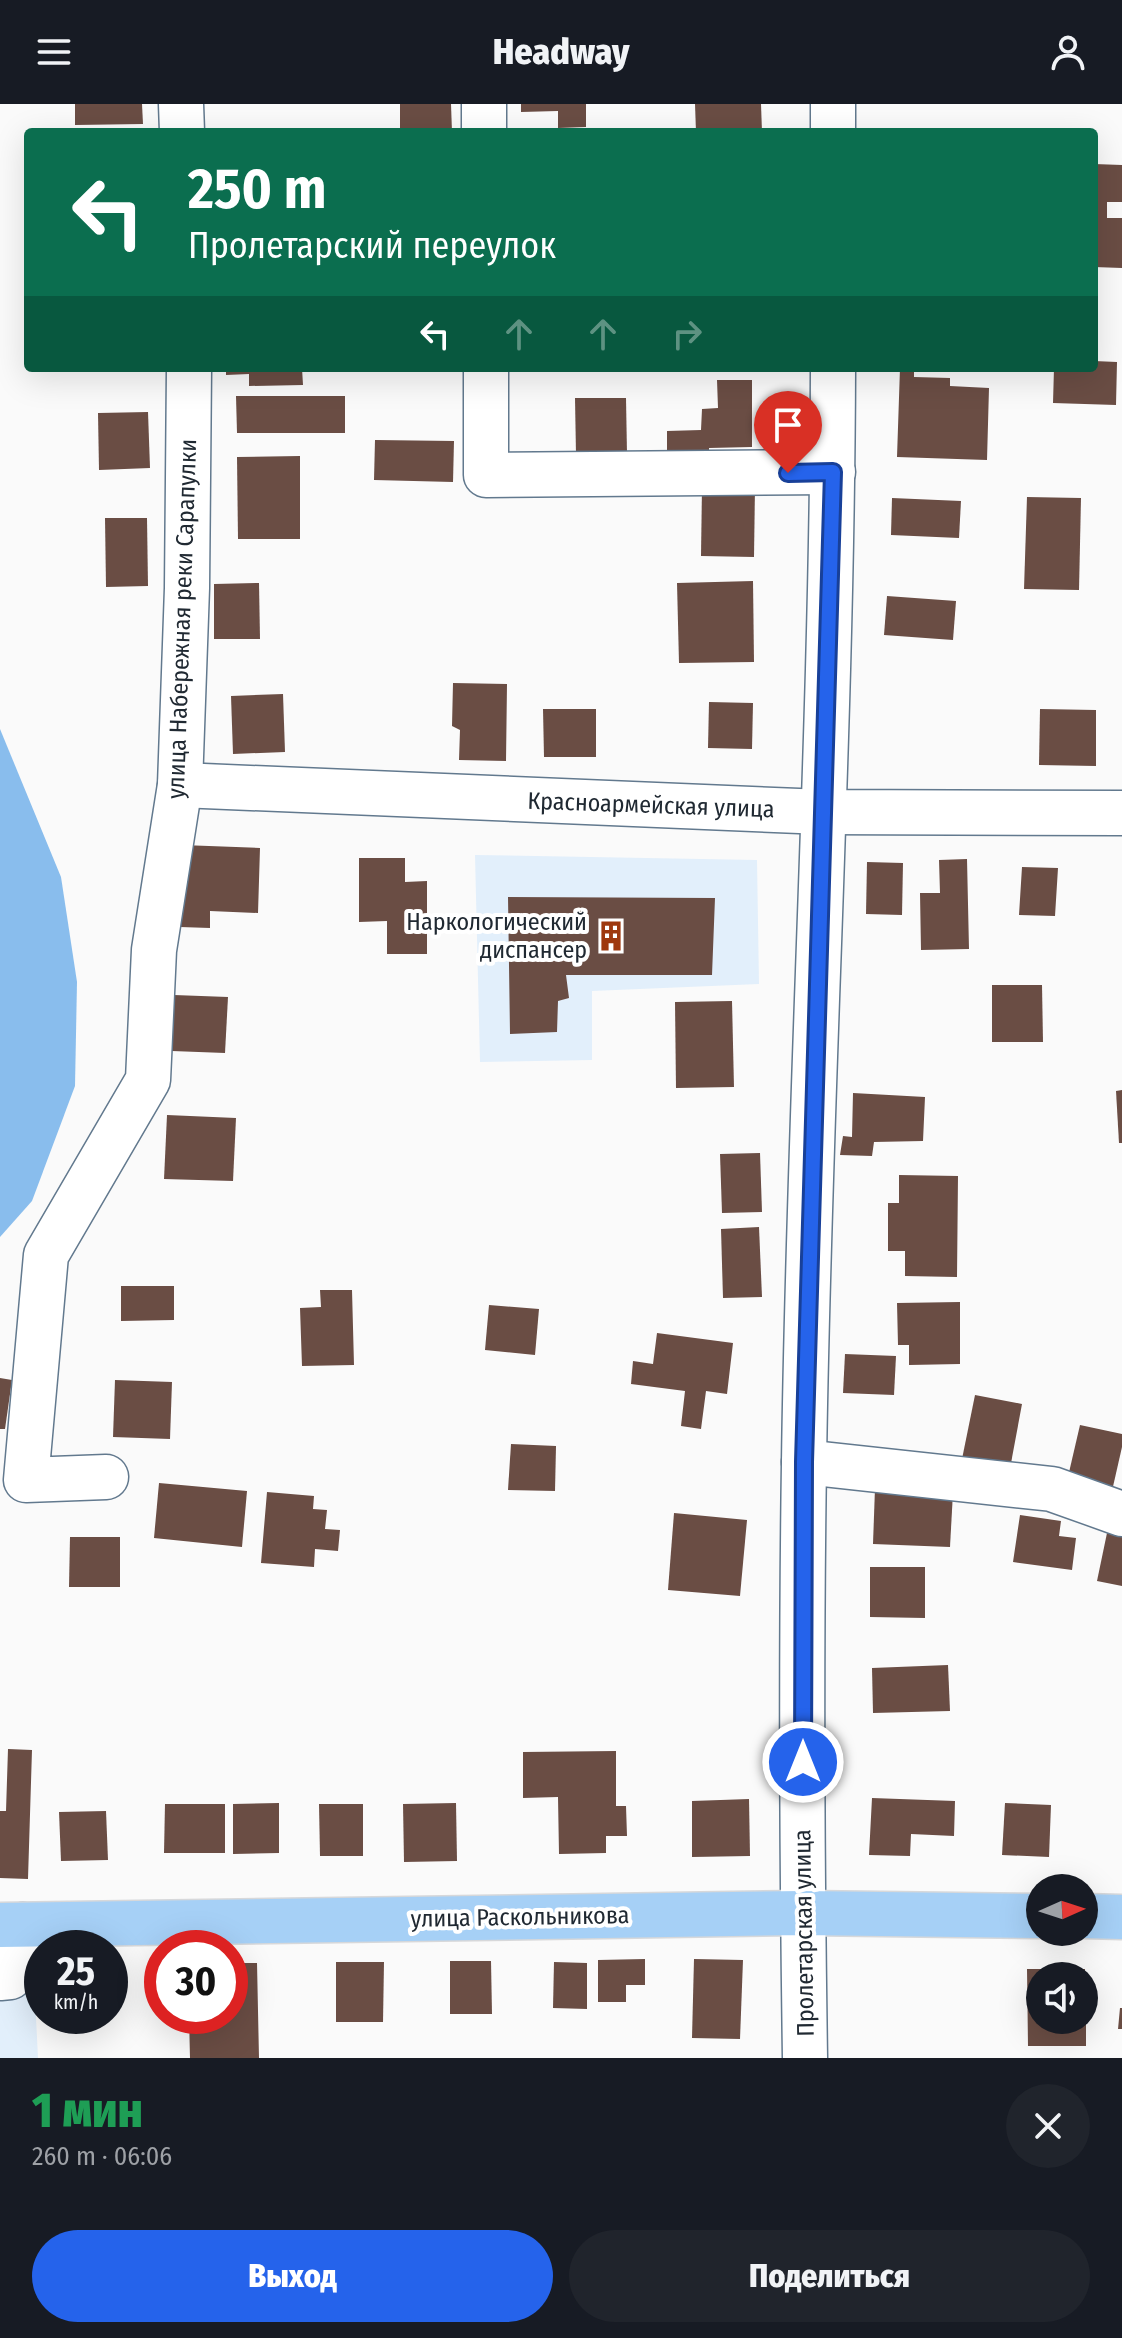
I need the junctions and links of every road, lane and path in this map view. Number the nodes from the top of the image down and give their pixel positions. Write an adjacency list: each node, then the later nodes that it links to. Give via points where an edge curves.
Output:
1 (181, 104): 4 (street)
2 (484, 104): 5 (street)
3 (833, 104): 6 (street)
4 (182, 128)
5 (484, 128)
6 (833, 128)
7 (189, 372): 11 (street, улица Набережная реки Сарапулки)
8 (486, 372): 10 (street, via 486,475)
9 (833, 372): 10 (street, Пролетарская улица)
10 (833, 472): 12 (street, Пролетарская улица)
11 (180, 785): 12 (street, Красноармейская улица); 15 (street, улица Набережная реки Сарапулки, via 154,950 148,1080 46,1255 26,1480)
12 (824, 812): 13 (street, Красноармейская улица); 14 (street, Пролетарская улица)
13 (1122, 813)
14 (804, 1462): 16 (street, via 1052,1489); 17 (street, Пролетарская улица)
15 (106, 1477)
16 (1122, 1514)
17 (803, 1913): 18 (main road, улица Раскольникова); 21 (main road, улица Раскольникова); 23 (street, Пролетарская улица)
18 (1026, 1916)
19 (1098, 1916): 20 (main road)
20 (1122, 1917)
21 (11, 1925): 22 (street, via 10,1977)
22 (0, 1978)
23 (805, 2058)

